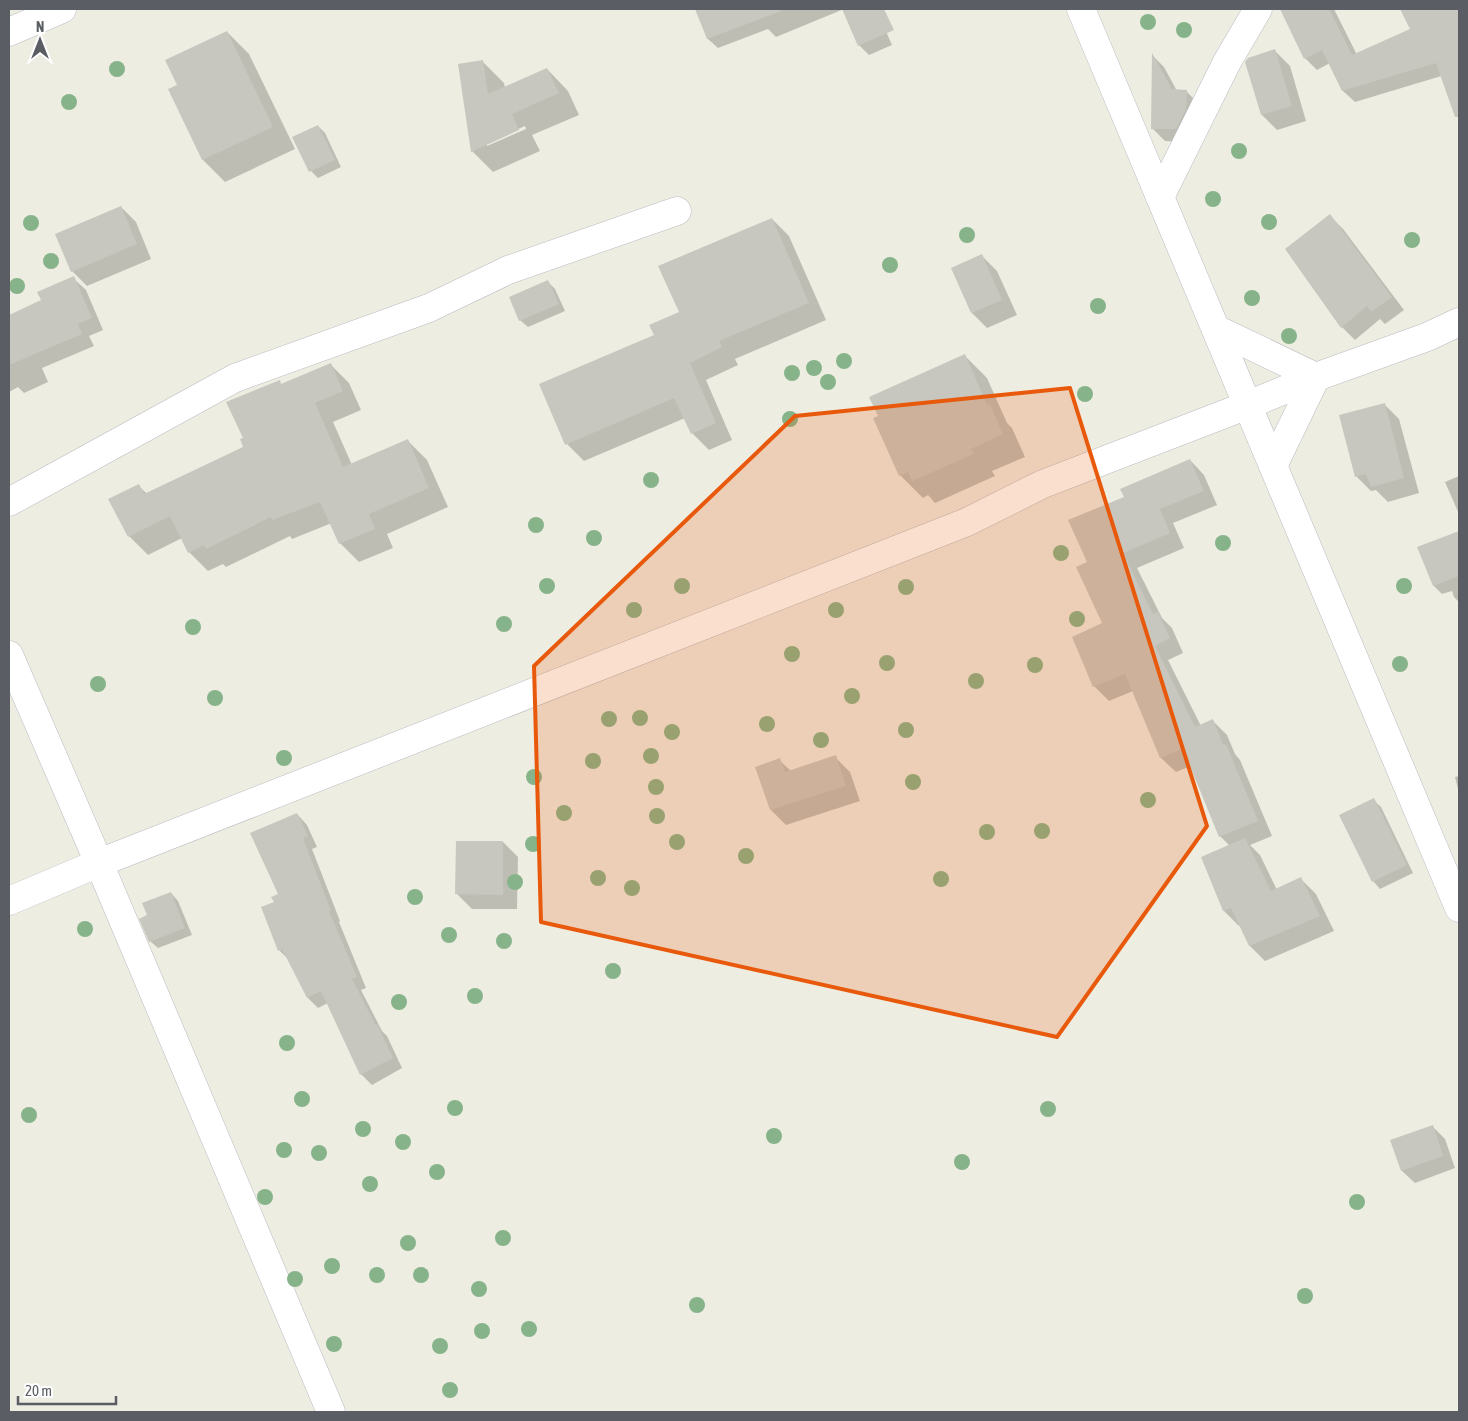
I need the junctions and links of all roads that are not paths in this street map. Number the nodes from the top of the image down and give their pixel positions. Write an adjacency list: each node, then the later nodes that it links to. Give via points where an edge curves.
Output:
1 (62, 9): 4 (street)
2 (1081, 9): 5 (street)
3 (1258, 9): 5 (street, via 1227,62)
4 (9, 32)
5 (1160, 197): 8 (street)
6 (677, 211): 12 (street, via 508,270 429,308 235,378)
7 (1459, 322): 9 (street, via 1427,337)
8 (1216, 329): 9 (street); 10 (street)
9 (1316, 377): 10 (street); 11 (street)
10 (1248, 405): 11 (street); 14 (street, via 1042,484 958,526)
11 (1273, 466): 16 (street)
12 (9, 502)
13 (9, 655): 14 (street)
14 (99, 863): 15 (street); 17 (street)
15 (9, 901)
16 (1459, 908)
17 (331, 1412)

